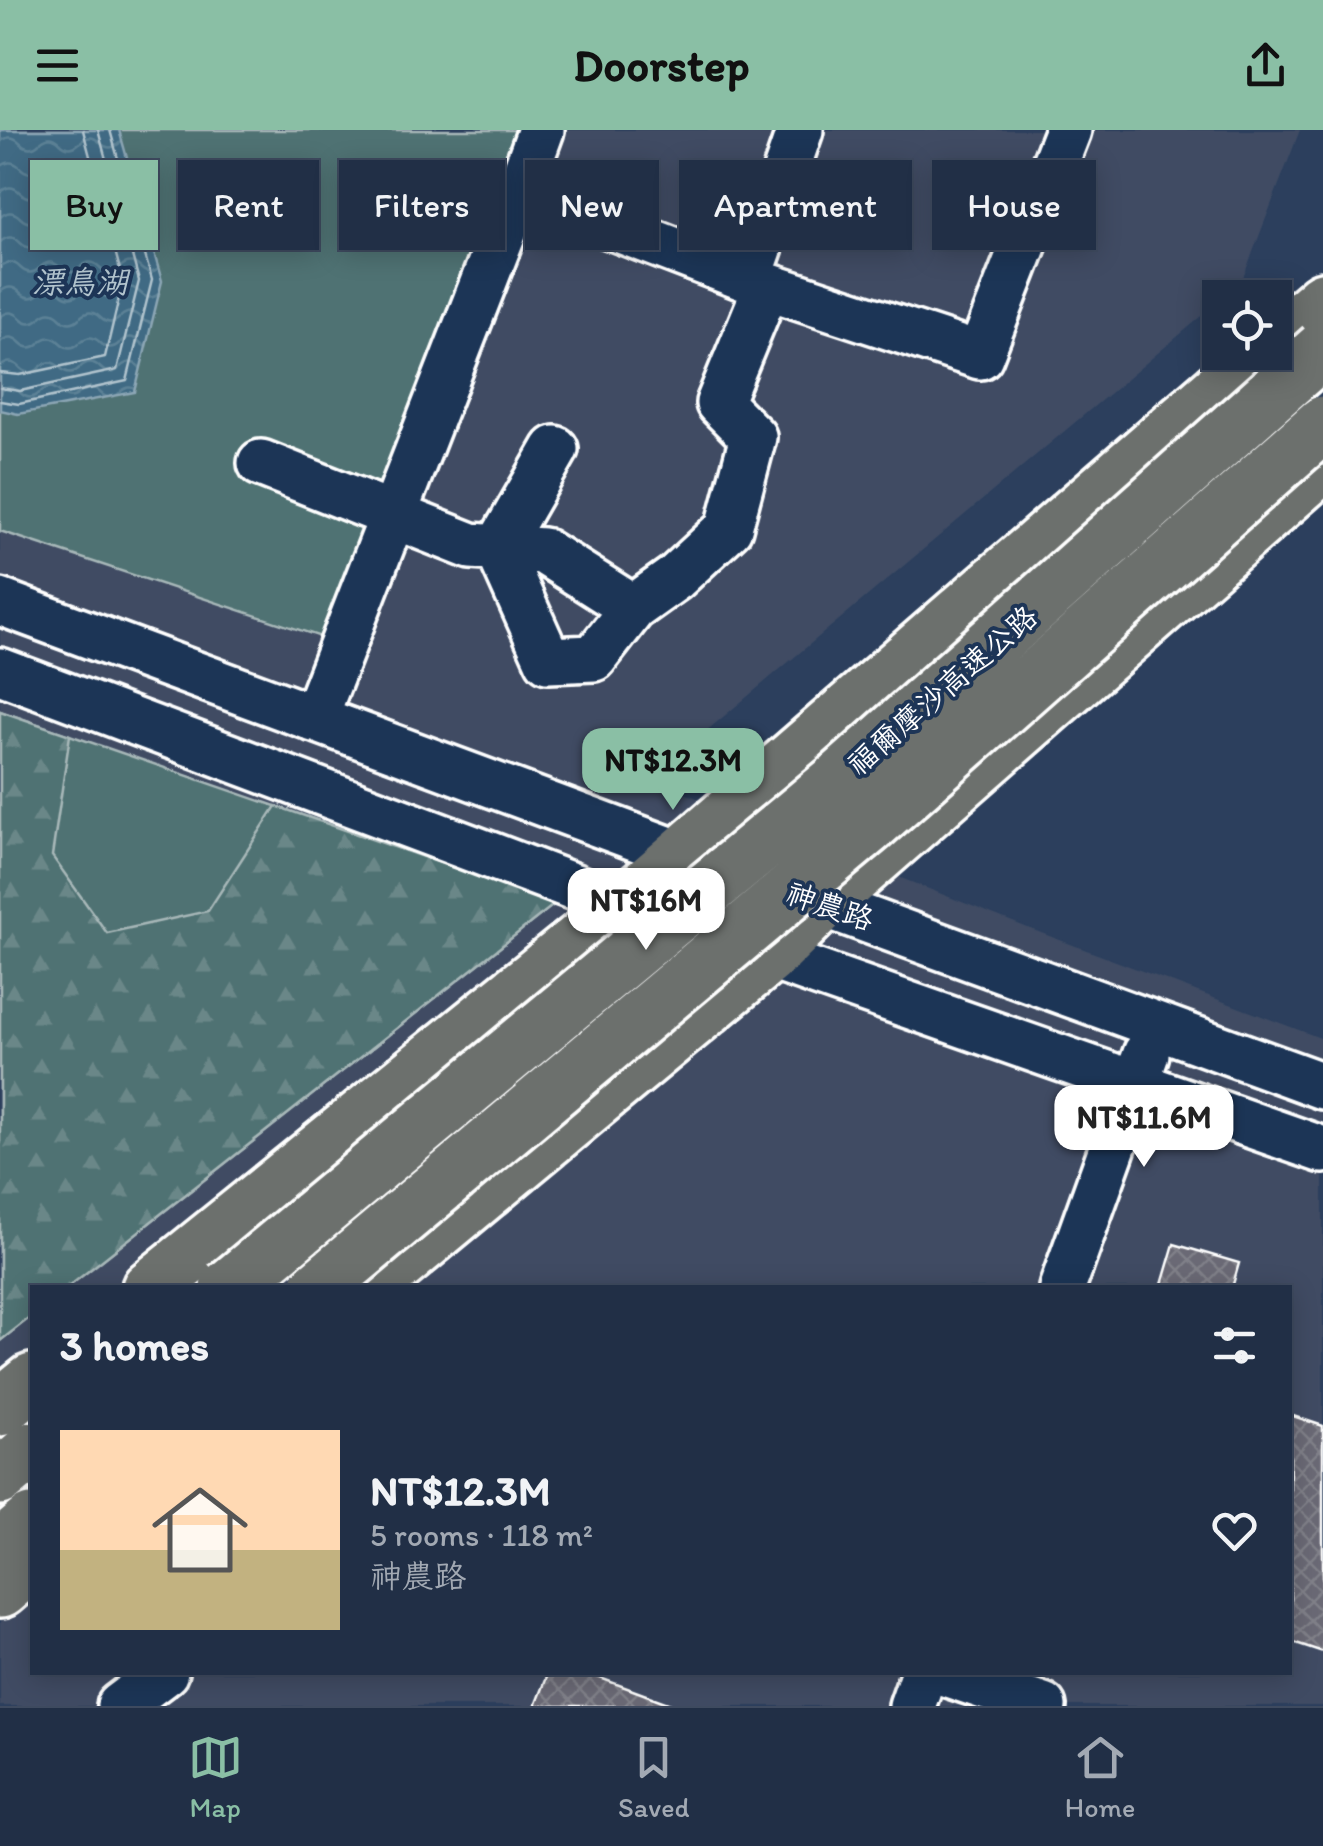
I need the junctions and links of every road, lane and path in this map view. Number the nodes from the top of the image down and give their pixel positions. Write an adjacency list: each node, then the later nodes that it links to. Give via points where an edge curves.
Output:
1 (541, 130): 4 (street)
2 (800, 130): 5 (street)
3 (1068, 130): 5 (street, via 980,356)
4 (519, 191): 5 (street); 14 (street)
5 (758, 282): 17 (street, via 719,403 753,437 728,528)
6 (1323, 300): 7 (main road)
7 (1292, 327)
8 (1323, 350): 29 (main road, 福爾摩沙高速公路, bridge, via 838,782)
9 (1241, 370): 20 (main road)
10 (1323, 424): 30 (main road, 福爾摩沙高速公路, bridge, via 868,827)
11 (555, 449): 15 (street)
12 (261, 463): 14 (street)
13 (1323, 464): 21 (main road)
14 (393, 515): 15 (street, via 471,546); 19 (street)
15 (498, 548): 17 (street, via 543,551); 17 (street, via 548,660 594,658)
16 (0, 602): 19 (street, 神農路)
17 (633, 608)
18 (0, 672): 22 (street)
19 (314, 719): 20 (street, 神農路)
20 (679, 855): 21 (street, 神農路); 22 (main road)
21 (824, 902): 23 (main road); 24 (street, 神農路)
22 (623, 906): 23 (street); 28 (main road)
23 (768, 956): 25 (street); 31 (main road)
24 (1156, 1026): 25 (street); 26 (street, 神農路)
25 (1136, 1082): 27 (street); 32 (street)
26 (1323, 1086)
27 (1323, 1150)
28 (154, 1285)
29 (232, 1285)
30 (322, 1285)
31 (374, 1285)
32 (1063, 1285)
33 (30, 1384): 34 (main road)
34 (0, 1408)
35 (30, 1452): 36 (main road)
36 (0, 1477)
37 (30, 1524): 38 (main road)
38 (0, 1549)
39 (30, 1565): 40 (main road)
40 (0, 1590)
41 (161, 1675): 44 (street)
42 (923, 1675): 45 (street)
43 (951, 1675): 46 (street)
44 (120, 1706)
45 (912, 1706)
46 (1042, 1706)

